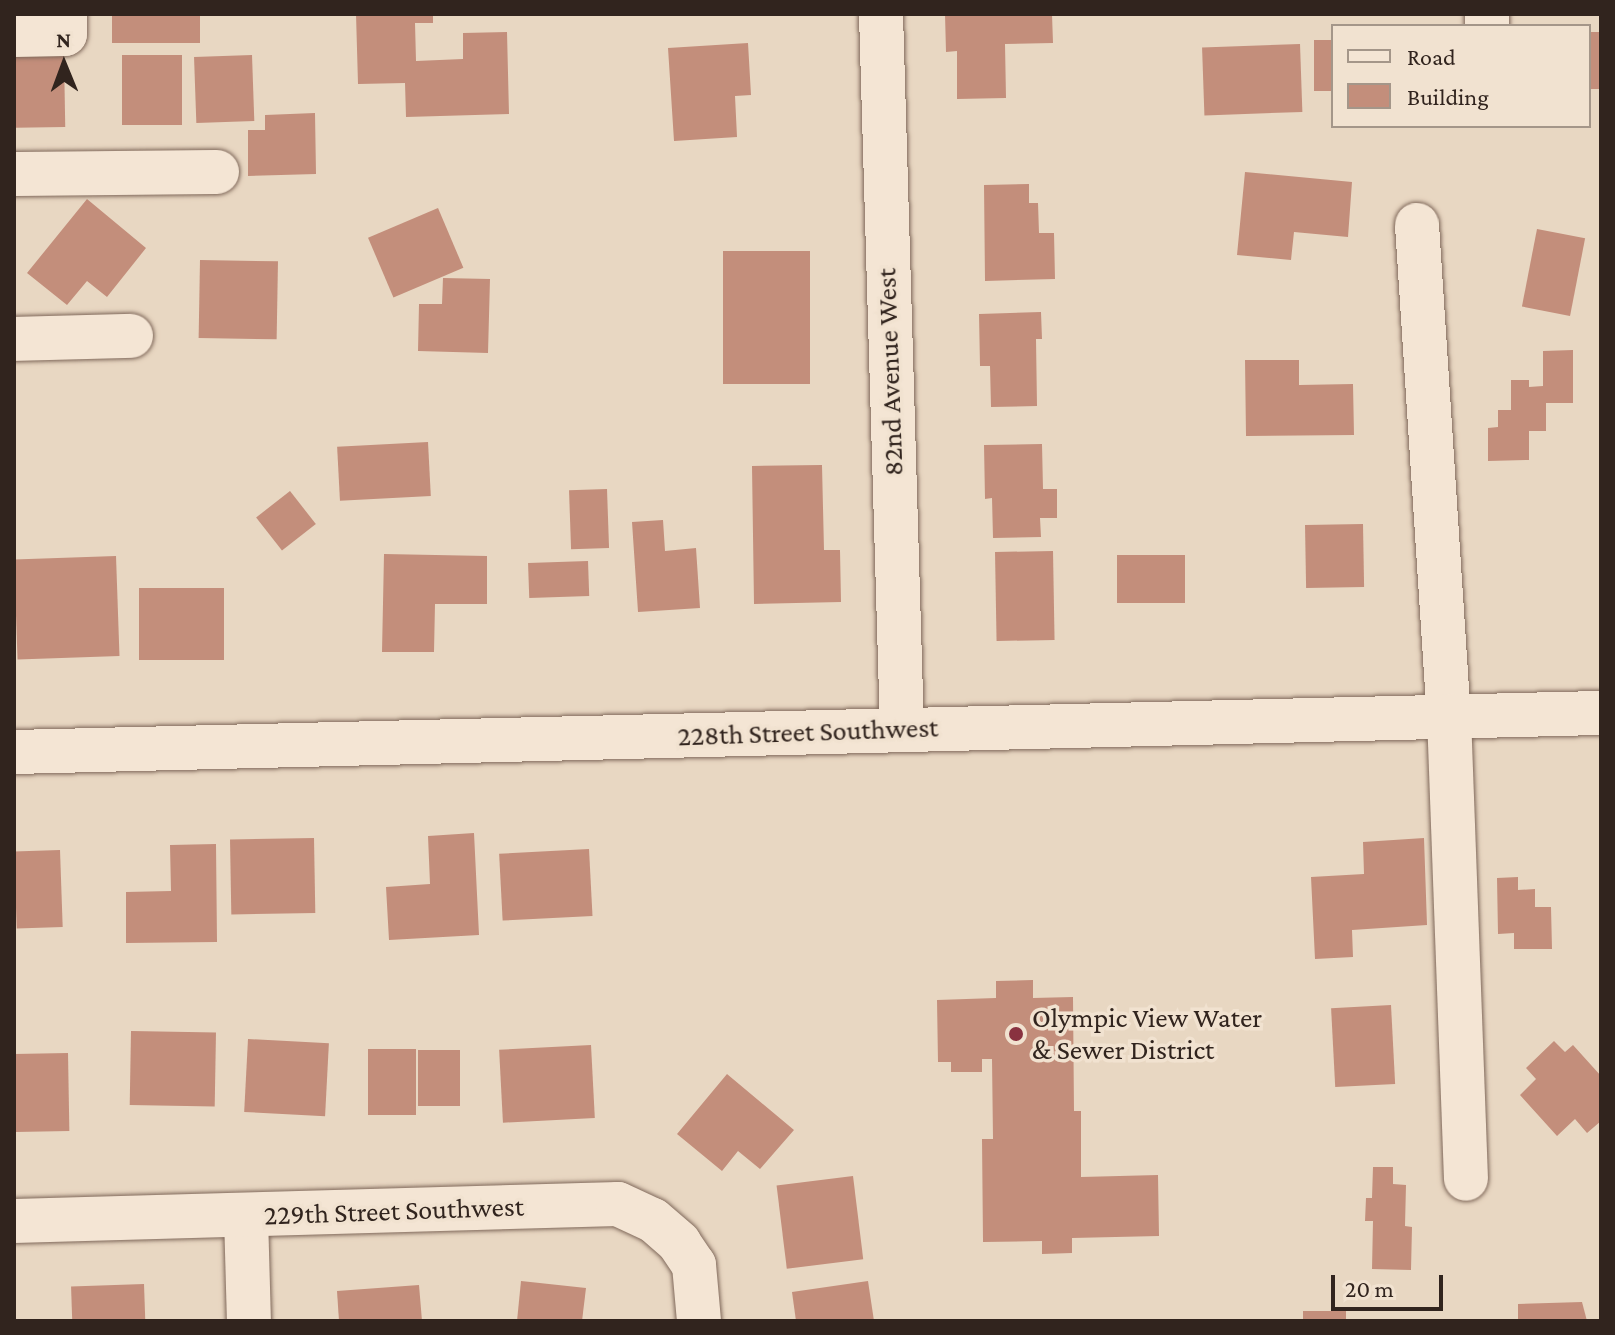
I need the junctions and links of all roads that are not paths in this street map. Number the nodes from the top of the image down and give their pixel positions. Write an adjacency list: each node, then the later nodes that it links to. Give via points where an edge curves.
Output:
1 (65, 14): 3 (street, via 65,34)
2 (881, 14): 11 (street, 82nd Avenue West)
3 (14, 35)
4 (217, 172): 5 (street)
5 (14, 174)
6 (1417, 225): 10 (street)
7 (131, 336): 8 (street)
8 (14, 339)
9 (1601, 713): 10 (street, 228th Street Southwest)
10 (1449, 716): 11 (street, 228th Street Southwest); 13 (street)
11 (902, 730): 12 (street, 228th Street Southwest)
12 (14, 752)
13 (1466, 1179)
14 (246, 1216): 15 (street, 229th Street Southwest); 16 (street); 17 (street, 229th Street Southwest, via 618,1204 653,1220 679,1243 694,1265)
15 (14, 1221)
16 (249, 1321)
17 (699, 1321)

